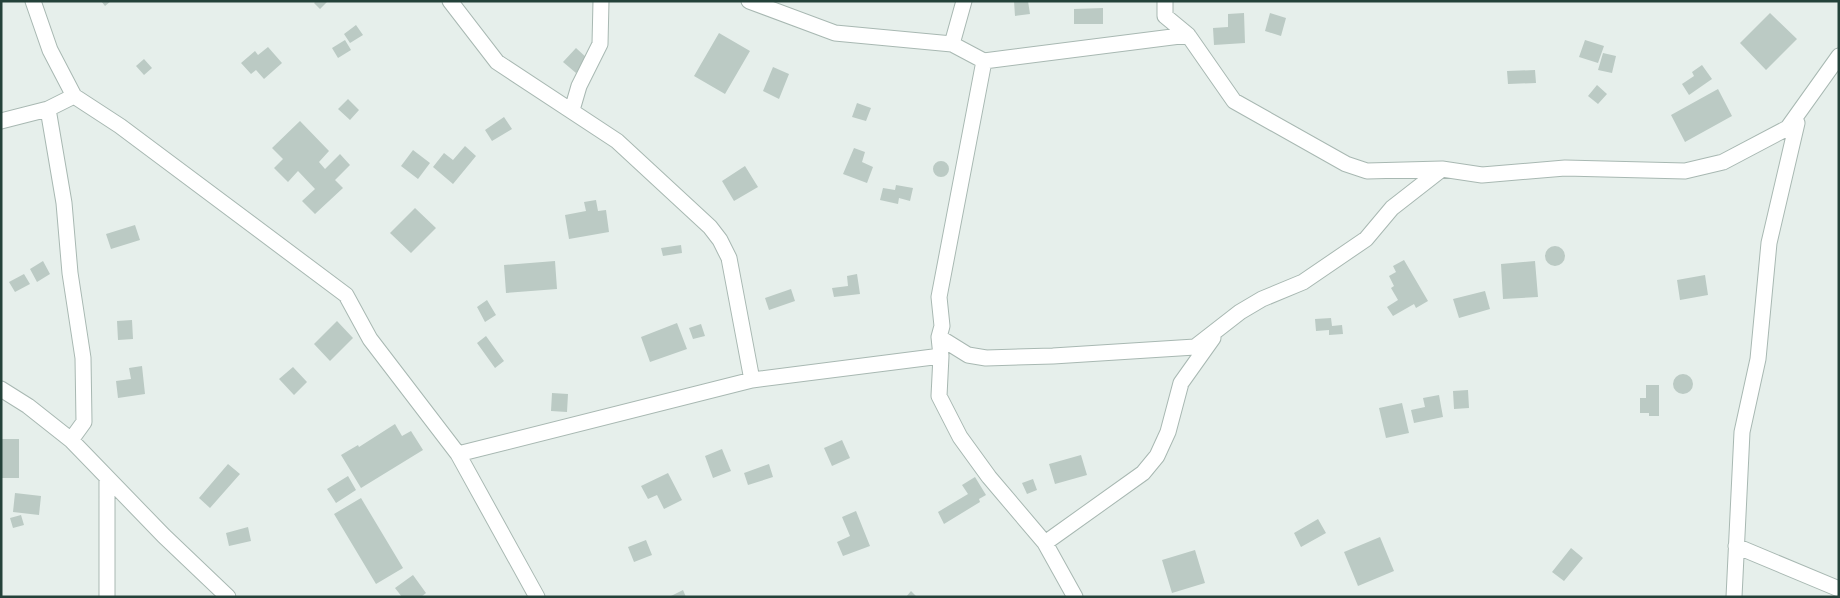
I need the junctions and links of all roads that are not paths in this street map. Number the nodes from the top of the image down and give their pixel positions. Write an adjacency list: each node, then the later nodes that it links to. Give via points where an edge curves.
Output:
1 (33, 1): 11 (street, via 50,50)
2 (450, 1): 13 (street, via 497,62)
3 (601, 1): 13 (street, via 600,44 579,86)
4 (750, 1): 8 (street, via 835,33)
5 (964, 1): 8 (street)
6 (1165, 1): 7 (street, via 1165,16)
7 (1188, 35): 10 (street); 16 (street, via 1234,101 1346,164 1367,171)
8 (952, 44): 10 (street)
9 (1839, 56): 15 (street, via 1789,126)
10 (984, 61): 18 (street, via 939,297 942,326)
11 (74, 96): 12 (street); 23 (street, via 120,126 346,295 370,339)
12 (48, 109): 14 (street); 22 (street, via 64,203 70,273 83,358 84,422)
13 (572, 110): 20 (street, via 617,141 720,240 729,258)
14 (1, 121)
15 (1798, 122): 16 (street, via 1724,162 1685,170 1565,168 1482,174); 26 (street, via 1769,243 1758,358 1742,432)
16 (1442, 169): 17 (street, via 1392,208 1366,239 1303,282 1262,299)
17 (1223, 325): 18 (street, via 1194,347 1053,356 986,358 968,355); 25 (street, via 1181,384 1168,432 1157,456 1143,473)
18 (939, 338): 19 (street)
19 (941, 356): 20 (street); 25 (street, via 939,396 960,437)
20 (752, 380): 23 (street)
21 (1, 389): 22 (street)
22 (71, 440): 24 (street)
23 (458, 454): 30 (street)
24 (107, 478): 28 (street); 29 (street)
25 (1045, 543): 31 (street)
26 (1736, 546): 27 (street); 32 (street)
27 (1839, 589)
28 (107, 597)
29 (228, 597)
30 (538, 597)
31 (1075, 597)
32 (1734, 597)

